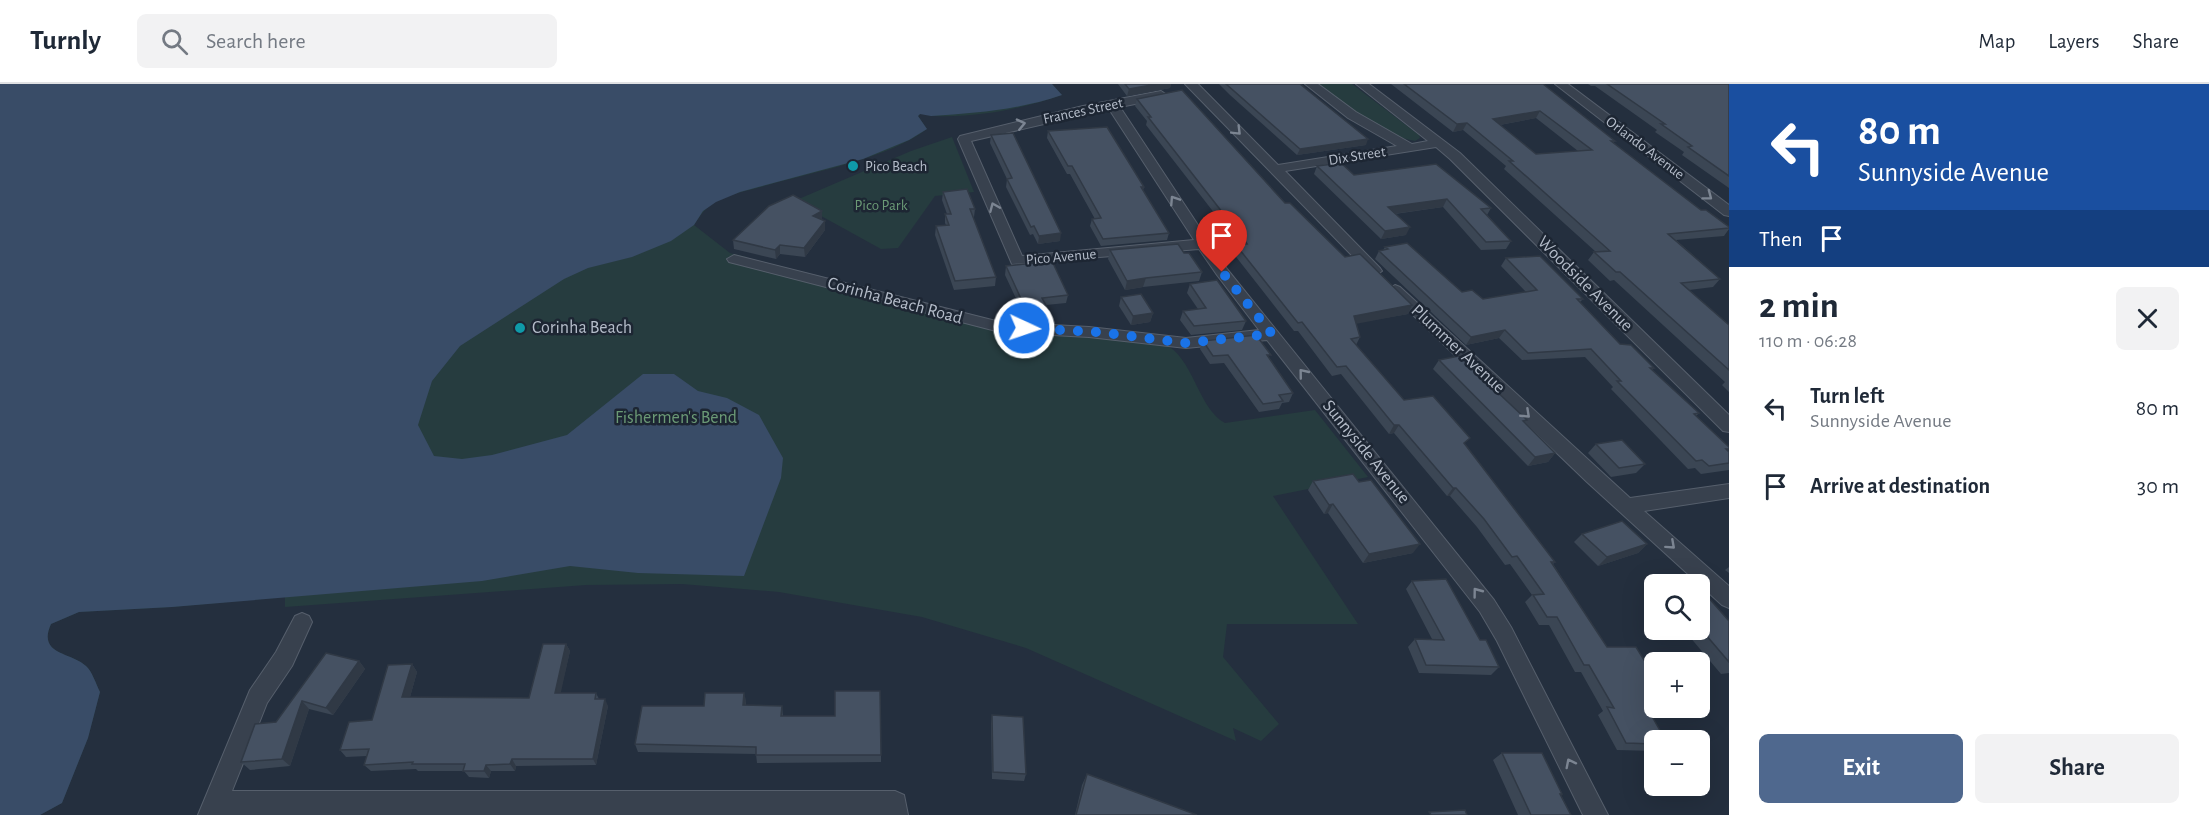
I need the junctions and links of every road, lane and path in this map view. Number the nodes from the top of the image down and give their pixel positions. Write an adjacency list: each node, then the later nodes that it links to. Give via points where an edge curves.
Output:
1 (1311, 84): 8 (street, via 1352,115)
2 (1362, 84): 7 (street, Woodside Avenue)
3 (1561, 84): 10 (street, Orlando Avenue, one-way to 10)
4 (1187, 89): 5 (street, Frances Street); 9 (street, Plummer Avenue, one-way to 9)
5 (1112, 104): 6 (street, Frances Street, one-way to 5); 11 (street, Sunnyside Avenue, one-way to 5)
6 (964, 139): 11 (street, Pico Avenue, one-way to 6, via 1017,261)
7 (1440, 143): 8 (street, Dix Street); 14 (street, Woodside Avenue)
8 (1410, 148): 9 (street, Dix Street)
9 (1275, 169): 16 (street, Plummer Avenue, one-way to 16, via 1386,282)
10 (1729, 212)
11 (1203, 244): 13 (street, Sunnyside Avenue)
12 (734, 259): 13 (street, Corinha Beach Road, via 1000,327 1186,343)
13 (1272, 334): 21 (street, Sunnyside Avenue, one-way to 13, via 1487,606)
14 (1729, 426)
15 (1729, 491): 16 (street)
16 (1627, 506): 17 (street, Plummer Avenue, one-way to 17)
17 (1729, 599)
18 (302, 622): 19 (street, via 258,697)
19 (212, 809): 20 (street, via 895,803)
20 (896, 815)
21 (1596, 815)

